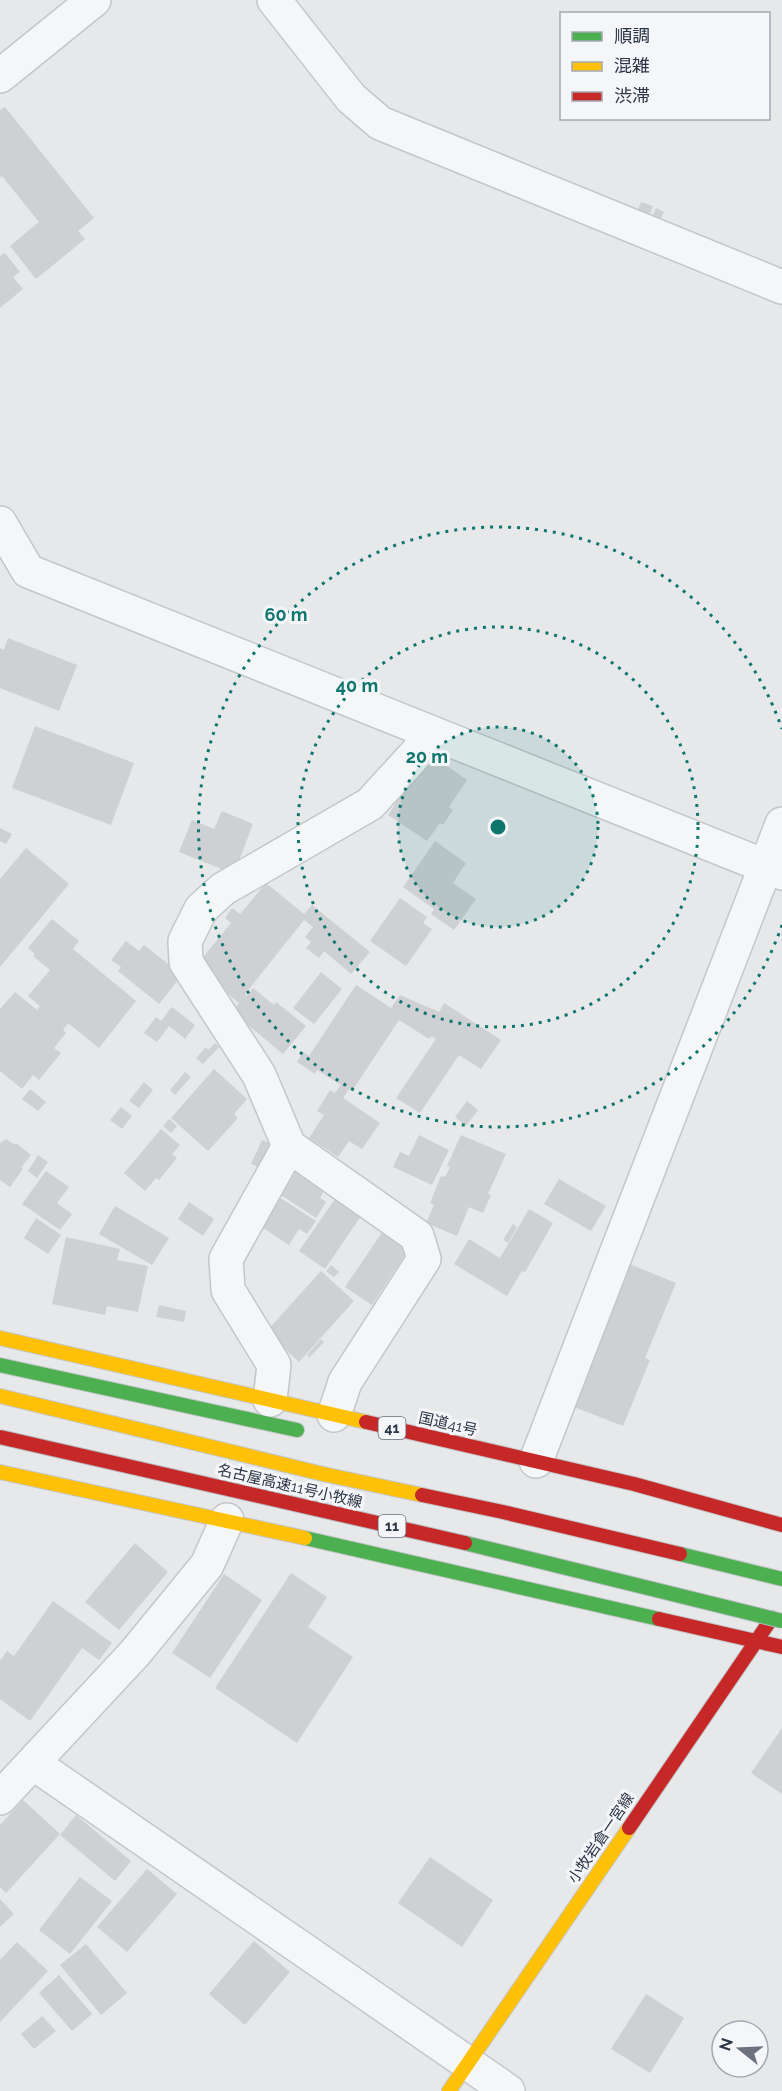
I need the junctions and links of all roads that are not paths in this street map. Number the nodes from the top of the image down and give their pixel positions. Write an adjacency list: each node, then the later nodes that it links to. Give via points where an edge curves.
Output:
1 (94, 0): 3 (street)
2 (274, 0): 4 (street, via 351,98 380,123)
3 (0, 76)
4 (782, 287)
5 (0, 523): 6 (street, via 28,572)
6 (434, 734): 8 (street); 9 (street, via 370,804 223,889 201,909 185,941 186,962 259,1075)
7 (782, 824): 8 (street)
8 (773, 870): 16 (street)
9 (289, 1146): 13 (street, via 226,1259 228,1290 274,1365); 14 (street, via 417,1236 424,1259)
10 (0, 1338): 13 (main road, 国道41号 / 41)
11 (0, 1365): 14 (main road)
12 (0, 1396): 20 (main road)
13 (270, 1400): 14 (main road, 国道41号 / 41)
14 (321, 1424): 16 (main road, 国道41号 / 41)
15 (0, 1437): 22 (main road, 名古屋高速11号小牧線 / 11, bridge, via 618,1579)
16 (536, 1461): 19 (main road, 国道41号 / 41)
17 (0, 1472): 18 (main road)
18 (227, 1520): 23 (main road); 25 (street, via 207,1565 135,1653)
19 (782, 1525)
20 (782, 1579)
21 (782, 1605): 23 (main road, 小牧岩倉一宮線)
22 (782, 1621)
23 (756, 1641): 24 (main road); 27 (main road, 小牧岩倉一宮線)
24 (782, 1647)
25 (33, 1763): 26 (street); 27 (street)
26 (0, 1798)
27 (467, 2063): 28 (main road, 小牧岩倉一宮線); 29 (street)
28 (448, 2091)
29 (508, 2091)

